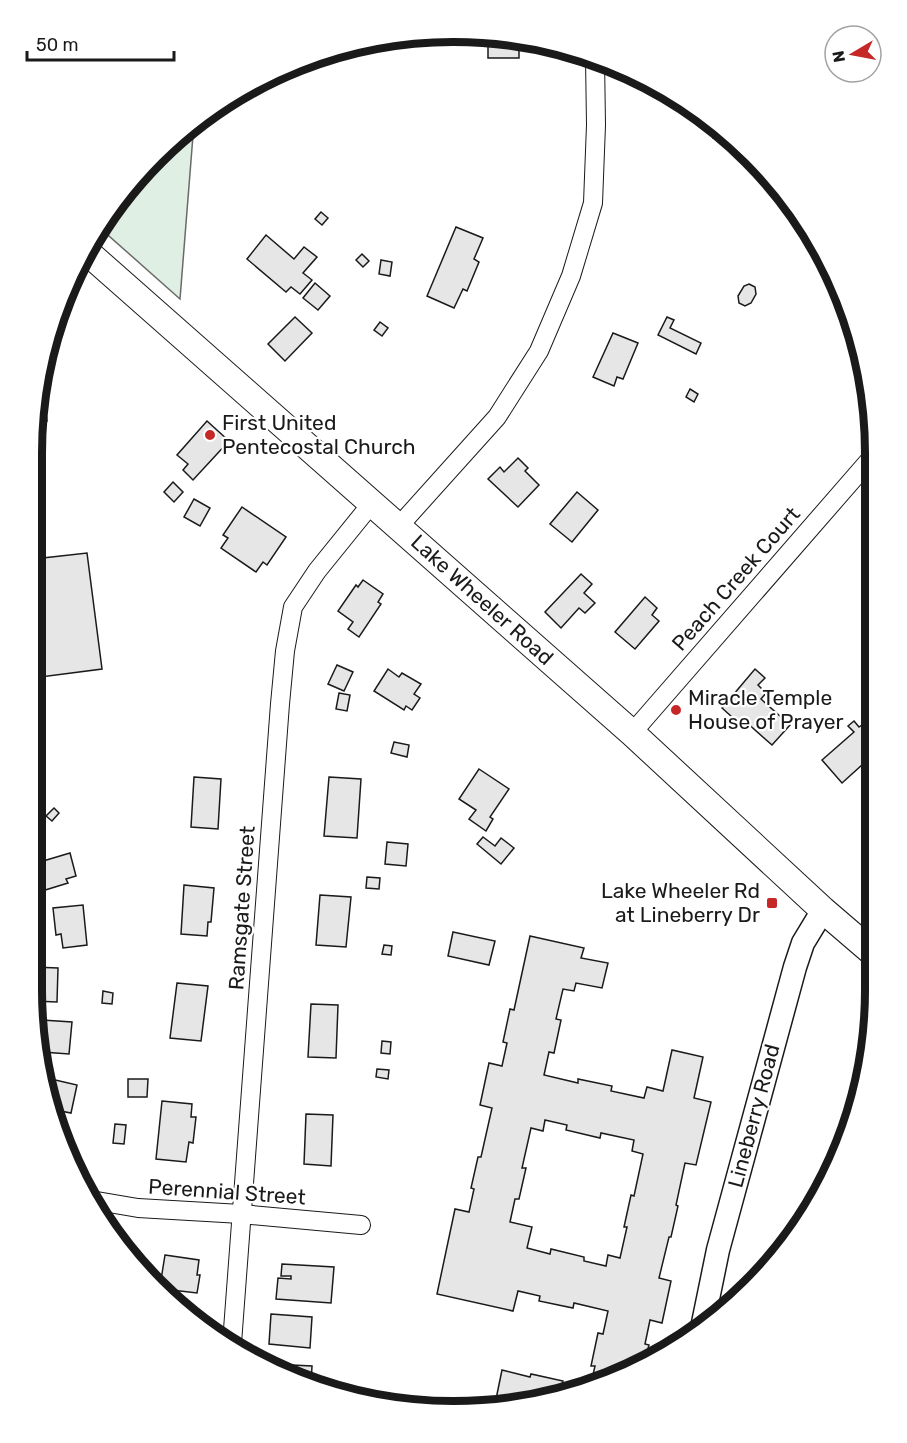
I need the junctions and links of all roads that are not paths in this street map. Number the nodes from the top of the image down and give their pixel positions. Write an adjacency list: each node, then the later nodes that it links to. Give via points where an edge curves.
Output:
1 (595, 67): 5 (street, via 593,203 571,276 539,351 497,417)
2 (92, 257): 4 (main road, Lake Wheeler Road)
3 (865, 473): 6 (street, Peach Creek Court)
4 (372, 503): 5 (main road, Lake Wheeler Road); 10 (street, Ramsgate Street, via 293,607 280,699)
5 (399, 526): 6 (main road, Lake Wheeler Road)
6 (632, 732): 7 (main road, Lake Wheeler Road)
7 (823, 910): 8 (main road, Lake Wheeler Road); 12 (street, Lineberry Road, via 803,943 795,967 718,1250)
8 (865, 946)
9 (101, 1202): 10 (street, Perennial Street, via 138,1208)
10 (241, 1214): 11 (street, Perennial Street); 13 (street, Ramsgate Street)
11 (361, 1225)
12 (705, 1316)
13 (232, 1337)

